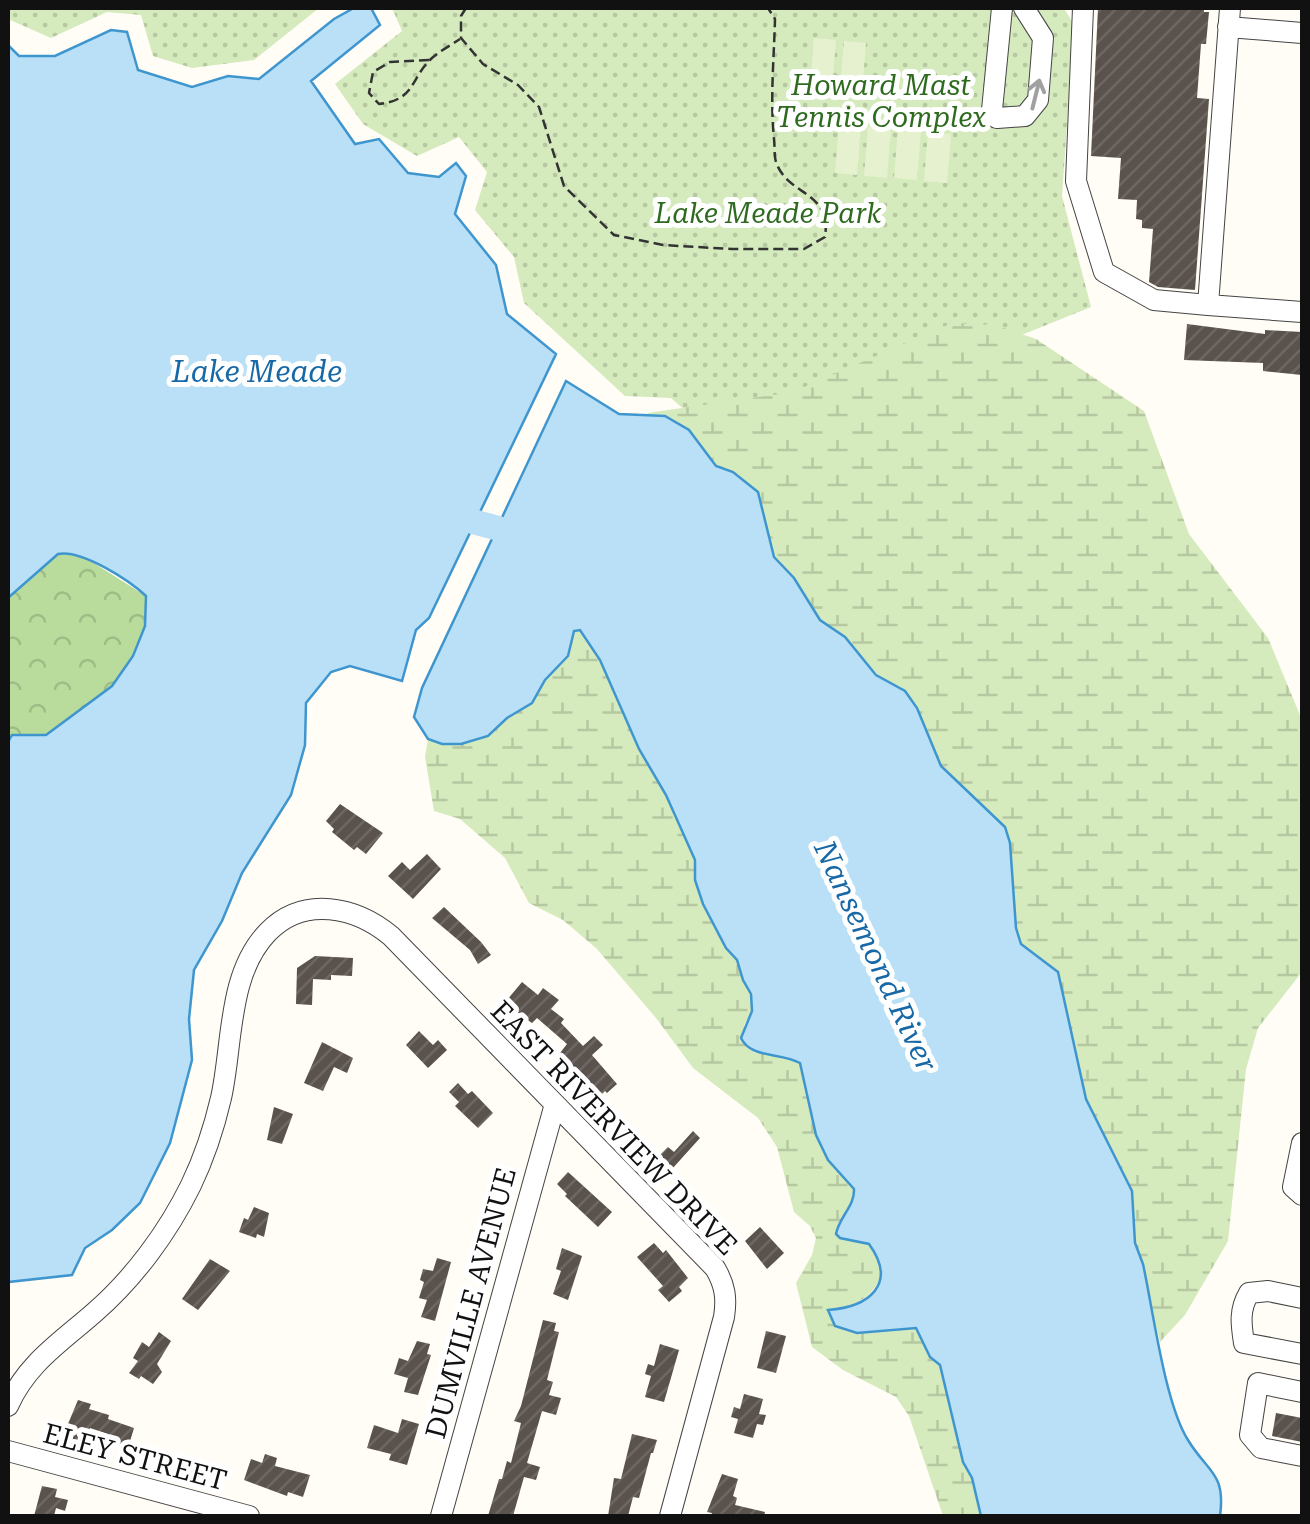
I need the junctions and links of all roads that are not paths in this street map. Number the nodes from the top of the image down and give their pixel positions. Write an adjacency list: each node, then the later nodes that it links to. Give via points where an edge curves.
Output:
1 (1002, 8): 2 (street, one-way to 2, via 992,110 1010,119 1025,116 1038,100 1043,38)
2 (1024, 8)
3 (1084, 8): 6 (street, via 1076,181 1104,272 1154,300)
4 (1229, 17): 5 (street); 6 (street)
5 (1302, 33)
6 (1208, 306): 7 (street)
7 (1302, 312)
8 (555, 1104): 14 (street, EAST RIVERVIEW DRIVE, via 378,925 328,908 296,914 268,931 245,968 220,1099 182,1201 122,1286 34,1363); 19 (street, DUMVILLE AVENUE); 20 (street, EAST RIVERVIEW DRIVE, via 715,1268 725,1291 724,1317)
9 (1302, 1143): 10 (street, via 1294,1187)
10 (1302, 1194)
11 (1302, 1298): 12 (street, via 1268,1290 1250,1294 1242,1306 1244,1343)
12 (1302, 1354)
13 (1302, 1392): 16 (street, via 1258,1383 1250,1436 1261,1448)
14 (8, 1406)
15 (8, 1451): 17 (street, ELEY STREET)
16 (1302, 1456)
17 (210, 1511): 18 (street, ELEY STREET)
18 (249, 1516)
19 (441, 1516)
20 (670, 1516)

